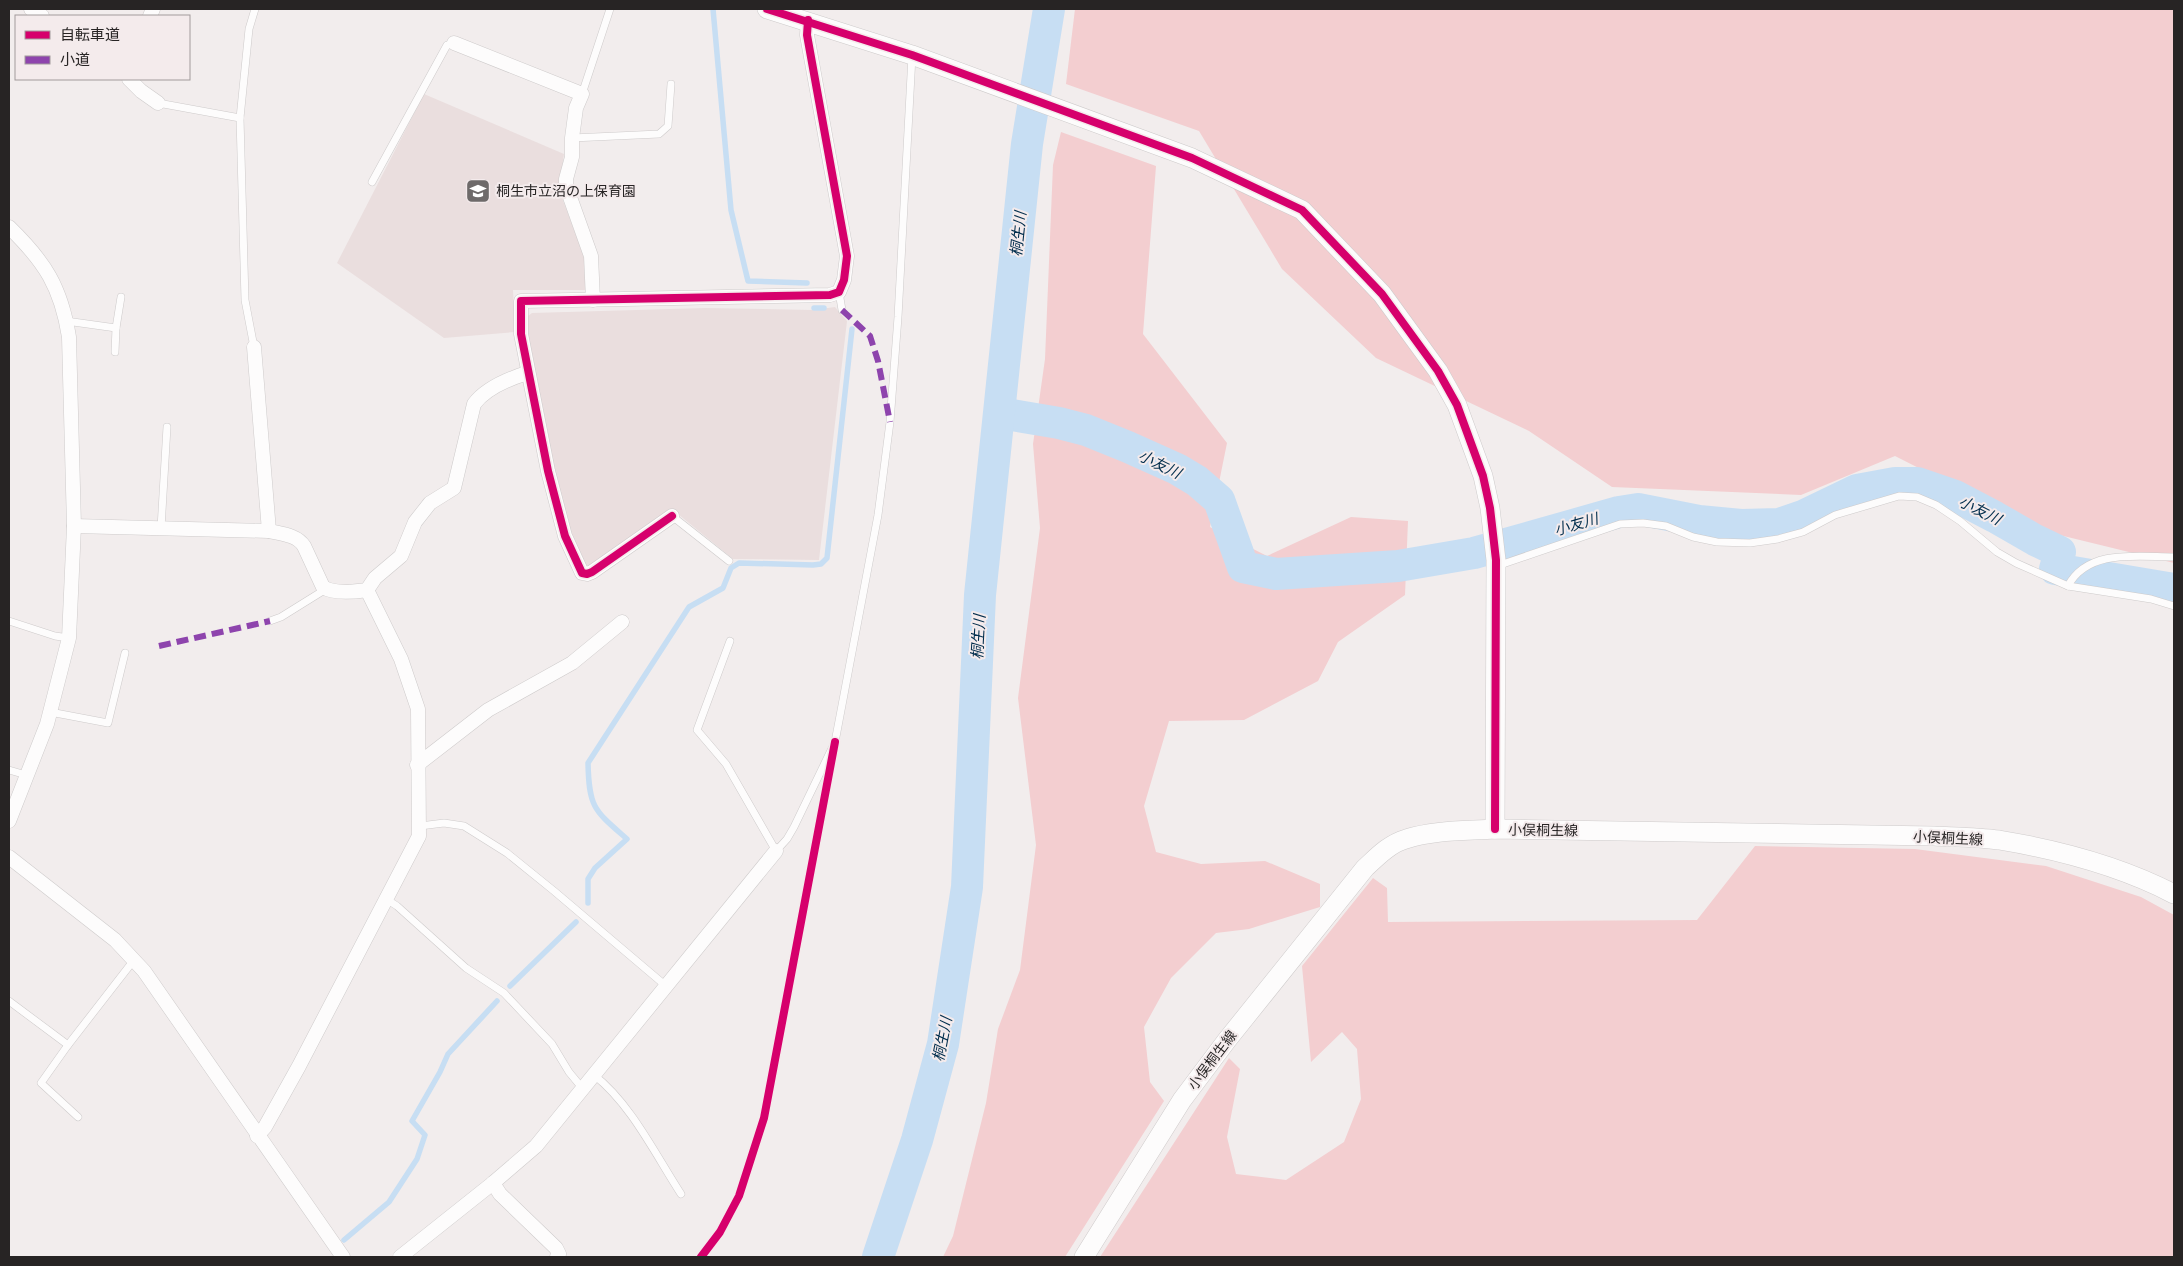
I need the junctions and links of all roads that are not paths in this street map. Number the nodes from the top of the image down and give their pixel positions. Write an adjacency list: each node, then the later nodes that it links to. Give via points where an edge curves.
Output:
1 (255, 9): 11 (lane, via 249,28)
2 (610, 9): 9 (lane)
3 (767, 9): 4 (main road)
4 (808, 20): 6 (main road); 15 (street, via 806,35 847,256)
5 (454, 43): 9 (street); 13 (lane, via 447,45)
6 (916, 57): 31 (main road, via 1192,158 1302,210 1382,294 1416,337 1457,405 1483,476); 49 (lane, via 890,422 878,515 835,742 794,827)
7 (130, 80): 10 (street)
8 (670, 84): 12 (lane, via 668,126 659,134)
9 (582, 94): 12 (street, via 576,108)
10 (158, 103): 11 (lane)
11 (240, 118): 21 (lane, via 245,300)
12 (572, 138): 17 (street, via 566,186 591,256)
13 (372, 182)
14 (9, 227): 19 (street, via 32,250 48,273)
15 (839, 292): 17 (street, via 830,295); 18 (lane)
16 (122, 297): 20 (lane)
17 (593, 300): 23 (street, via 521,302 521,334)
18 (842, 310)
19 (66, 321): 20 (lane); 26 (street)
20 (116, 328): 22 (lane)
21 (254, 347): 28 (street)
22 (115, 352)
23 (528, 373): 25 (street, via 565,536 582,573 592,572); 34 (street, via 498,385 481,395 474,404 454,488 430,503 415,522 402,556 375,578)
24 (167, 427): 27 (lane)
25 (672, 516): 30 (lane)
26 (74, 526): 27 (street); 39 (street)
27 (161, 528): 28 (street)
28 (269, 531): 33 (street, via 301,541 319,582)
29 (2174, 557): 32 (lane, via 2119,556 2104,559 2088,566)
30 (729, 561)
31 (1496, 563): 32 (lane, via 1620,524 1666,526 1692,537 1716,542 1750,543 1778,539 1803,532 1835,515 1899,496 1917,497 1936,505 1960,520 1997,552); 48 (main road)
32 (2069, 584): 35 (lane)
33 (326, 589): 34 (street); 37 (lane)
34 (367, 590): 43 (street, via 401,659 418,709)
35 (2174, 606)
36 (9, 621): 39 (lane)
37 (270, 621)
38 (622, 622): 43 (street, via 572,662 488,710)
39 (69, 638): 42 (street)
40 (730, 641): 49 (lane, via 696,730 726,764)
41 (125, 653): 42 (lane, via 108,722)
42 (50, 712): 45 (street)
43 (417, 765): 47 (street)
44 (9, 770): 45 (lane)
45 (26, 775): 46 (street)
46 (9, 821)
47 (420, 826): 52 (street, via 420,836); 54 (lane, via 444,823 464,826 506,853)
48 (1495, 829): 51 (main road, 小俣桐生線, via 1934,836 1997,840 2102,864); 66 (main road, 小俣桐生線, via 1405,839 1390,846 1365,868 1226,1040 1182,1100)
49 (776, 851): 54 (street)
50 (9, 857): 53 (street, via 115,940)
51 (2174, 894)
52 (386, 899): 58 (lane, via 466,968 504,993 552,1044); 60 (street, via 300,1066)
53 (134, 960): 56 (lane); 60 (street)
54 (666, 986): 57 (street)
55 (9, 1001): 56 (lane)
56 (68, 1045): 59 (lane, via 41,1083)
57 (594, 1075): 58 (street); 62 (lane, via 622,1102)
58 (583, 1089): 61 (street, via 536,1146)
59 (78, 1118)
60 (257, 1136): 63 (street)
61 (494, 1184): 64 (street); 65 (street, via 500,1194 556,1248)
62 (681, 1194)
63 (339, 1256)
64 (400, 1257)
65 (557, 1257)
66 (1084, 1257)

